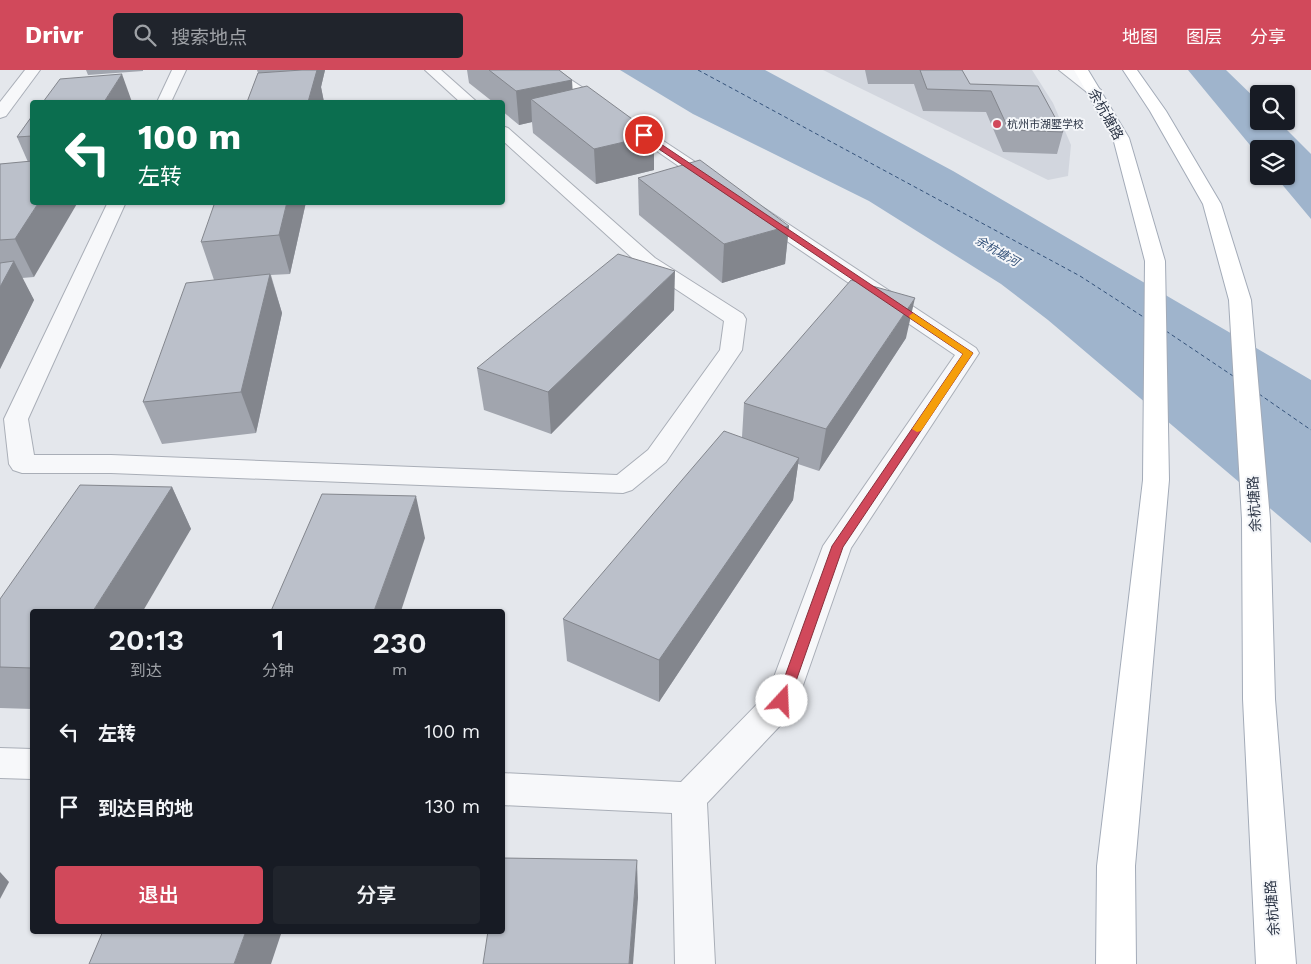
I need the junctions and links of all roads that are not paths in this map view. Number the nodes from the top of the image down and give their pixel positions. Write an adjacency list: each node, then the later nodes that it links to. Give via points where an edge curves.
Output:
1 (33, 70): 11 (street)
2 (179, 70): 9 (street)
3 (432, 70): 10 (street)
4 (546, 70): 17 (street, via 968,353 837,546 782,701)
5 (1066, 70): 8 (street)
6 (1081, 70): 8 (main road, 余杭塘路)
7 (1130, 70): 20 (main road, 余杭塘路, via 1212,204 1240,300 1256,519 1259,699)
8 (1093, 90): 19 (main road, 余杭塘路, via 1121,138 1155,261 1156,480 1116,866)
9 (165, 100)
10 (467, 100)
11 (0, 113)
12 (505, 135): 13 (street, via 648,262 735,319 731,350 656,456 623,484 111,464 22,464 16,419)
13 (116, 205)
14 (0, 763): 15 (street)
15 (30, 764)
16 (505, 789): 17 (street)
17 (690, 798): 18 (street)
18 (695, 964)
19 (1116, 964)
20 (1276, 964)

